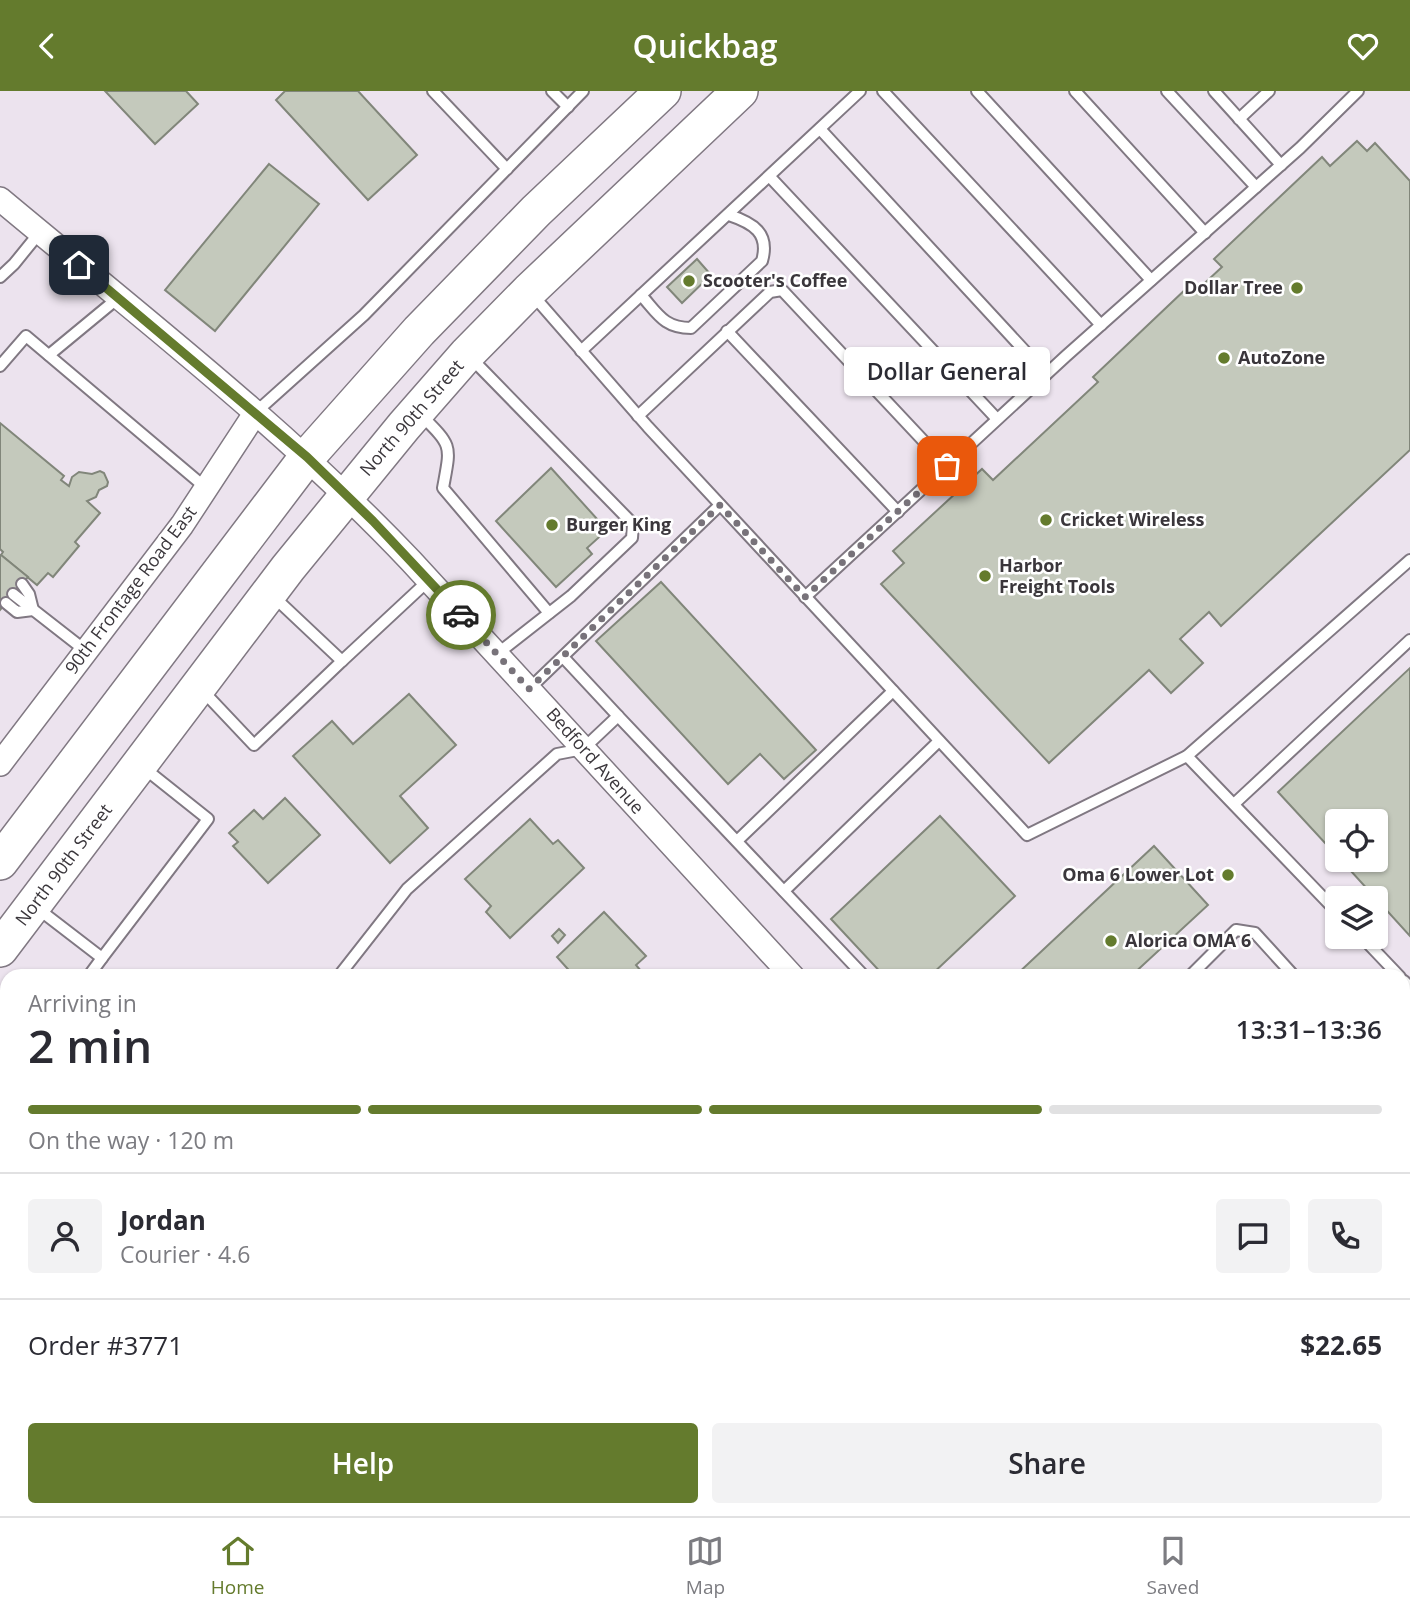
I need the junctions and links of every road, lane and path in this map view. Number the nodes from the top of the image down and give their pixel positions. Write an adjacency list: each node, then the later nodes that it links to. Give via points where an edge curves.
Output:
1 (433, 91): 18 (lane)
2 (552, 91): 14 (lane)
3 (583, 91): 14 (lane)
4 (663, 91): 41 (main road, via 536,211 419,331)
5 (740, 91): 27 (main road, North 90th Street)
6 (860, 91): 16 (lane)
7 (883, 91): 30 (lane)
8 (977, 91): 26 (lane)
9 (1074, 91): 24 (lane)
10 (1167, 91): 20 (lane)
11 (1214, 91): 15 (lane)
12 (1269, 91): 15 (lane)
13 (1357, 91): 17 (lane)
14 (568, 107): 18 (lane)
15 (1239, 119): 17 (lane)
16 (820, 129): 19 (lane); 36 (lane)
17 (1281, 165): 20 (lane)
18 (506, 169): 38 (lane, via 364,315)
19 (770, 177): 22 (lane); 40 (lane)
20 (1255, 187): 24 (lane)
21 (0, 199): 23 (street, Bedford Avenue)
22 (729, 215): 28 (lane); 28 (lane, via 749,222 762,236 766,247 762,261 691,328 666,324)
23 (40, 232): 25 (lane); 29 (street, Bedford Avenue)
24 (1205, 233): 26 (lane)
25 (0, 277)
26 (1151, 280): 30 (lane)
27 (529, 291): 32 (lane); 34 (main road, North 90th Street)
28 (641, 296): 32 (lane)
29 (118, 298): 33 (lane); 38 (street, Bedford Avenue)
30 (1101, 325): 36 (lane)
31 (727, 331): 39 (lane); 42 (lane, via 769,292 782,291); 46 (lane)
32 (581, 351): 39 (lane)
33 (49, 355): 35 (lane, via 26,335); 43 (lane)
34 (467, 355): 37 (main road, North 90th Street); 54 (lane, via 633,524 632,538)
35 (0, 366)
36 (1046, 375): 40 (lane)
37 (417, 411): 44 (main road, North 90th Street); 54 (lane, via 450,450 443,488)
38 (256, 412): 41 (street, Bedford Avenue); 43 (street, 90th Frontage Road East)
39 (638, 416): 45 (lane)
40 (997, 419): 42 (lane)
41 (307, 457): 44 (street, Bedford Avenue); 71 (main road)
42 (947, 466): 46 (lane)
43 (206, 488): 56 (street, 90th Frontage Road East)
44 (347, 494): 48 (street, Bedford Avenue); 50 (main road, North 90th Street)
45 (720, 505): 51 (lane); 58 (lane)
46 (898, 512): 51 (lane)
47 (1410, 560): 66 (lane)
48 (429, 580): 57 (street, Bedford Avenue); 59 (lane)
49 (22, 584): 53 (lane)
50 (270, 592): 59 (lane); 60 (main road, North 90th Street)
51 (805, 597): 62 (lane)
52 (10, 599): 53 (lane, via 17,612)
53 (33, 610): 56 (lane)
54 (549, 613): 57 (lane)
55 (1410, 640): 69 (lane)
56 (86, 650): 67 (street, 90th Frontage Road East)
57 (497, 654): 61 (street, Bedford Avenue)
58 (563, 657): 61 (lane); 63 (lane)
59 (342, 661): 60 (lane, via 254,745)
60 (198, 686): 68 (main road, North 90th Street)
61 (529, 689): 65 (street, Bedford Avenue)
62 (893, 691): 64 (lane); 70 (lane)
63 (618, 716): 65 (lane); 70 (lane)
64 (939, 741): 66 (lane, via 1027,835); 72 (lane)
65 (583, 749): 79 (lane, via 557,754 407,889); 80 (street, Bedford Avenue)
66 (1187, 756): 69 (lane)
67 (0, 764)
68 (139, 764): 74 (main road, North 90th Street); 77 (lane, via 208,819)
69 (1234, 804): 73 (lane)
70 (737, 841): 72 (lane)
71 (0, 862)
72 (784, 891): 81 (lane)
73 (1325, 899)
74 (33, 905): 75 (main road, North 90th Street); 77 (lane)
75 (0, 949)
76 (1373, 949): 84 (lane)
77 (102, 958): 78 (lane)
78 (94, 969)
79 (344, 969)
80 (786, 969)
81 (857, 969)
82 (1197, 969): 83 (lane, via 1236,930 1255,933)
83 (1288, 969)
84 (1392, 969)

